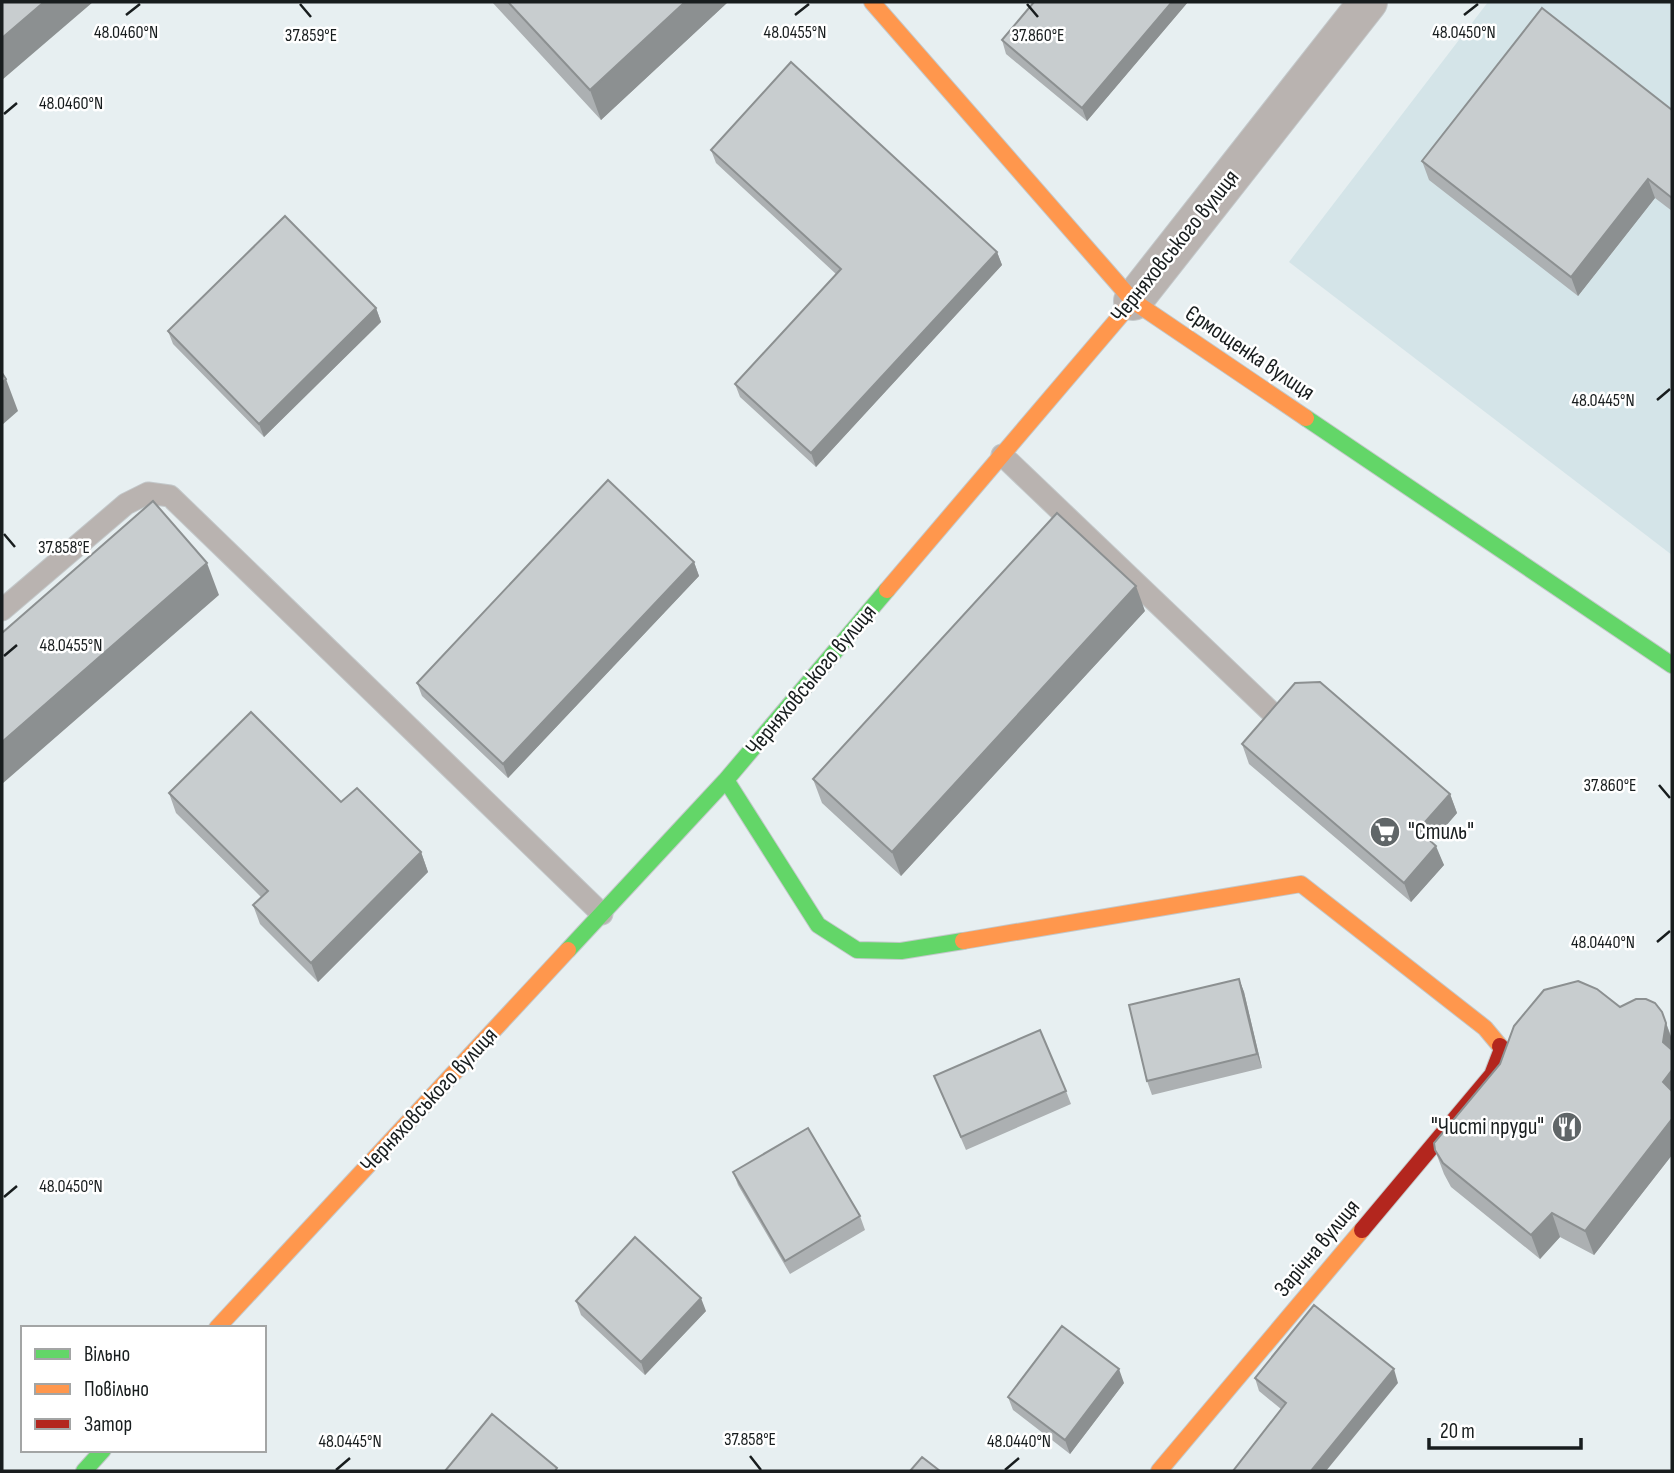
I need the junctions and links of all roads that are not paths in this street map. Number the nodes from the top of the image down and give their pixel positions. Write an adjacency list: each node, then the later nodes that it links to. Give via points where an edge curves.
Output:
1 (872, 2): 3 (street, Єрмощенка вулиця)
2 (1368, 2): 3 (street, Черняховського вулиця)
3 (1133, 301): 4 (street, Черняховського вулиця); 6 (street, Єрмощенка вулиця)
4 (1002, 455): 7 (lane); 8 (street, Черняховського вулиця)
5 (2, 610): 9 (lane, via 126,503 148,493 170,496)
6 (1672, 664)
7 (1269, 710)
8 (726, 780): 9 (street, Черняховського вулиця); 13 (street, Зарічна вулиця, via 818,925 857,950 901,951 1301,884 1485,1028 1503,1049 1492,1075)
9 (603, 914): 10 (street, Черняховського вулиця)
10 (219, 1326)
11 (101, 1452): 12 (street)
12 (84, 1471)
13 (1159, 1471)

